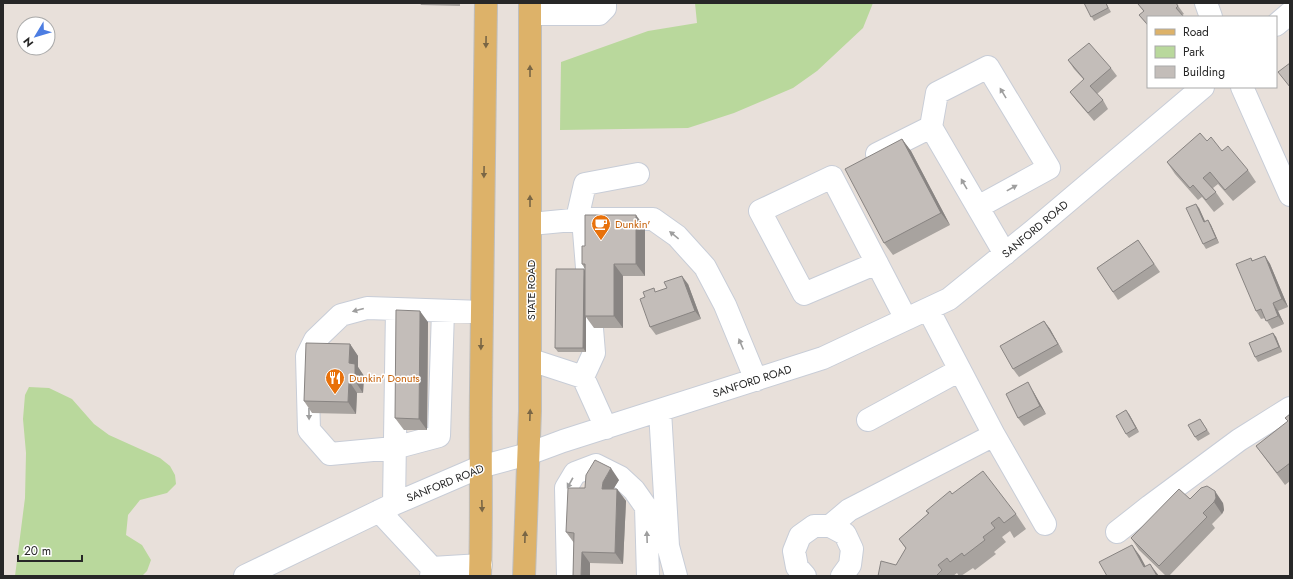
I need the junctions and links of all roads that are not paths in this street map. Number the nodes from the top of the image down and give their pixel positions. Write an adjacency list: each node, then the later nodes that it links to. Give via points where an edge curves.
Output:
1 (486, 3): 22 (main road, one-way to 22)
2 (605, 3): 4 (street, via 605,8 598,14)
3 (1206, 3): 6 (street)
4 (530, 8): 16 (main road, STATE ROAD, one-way to 4)
5 (1290, 13): 7 (street)
6 (1212, 16)
7 (1277, 24)
8 (1202, 88): 17 (street, SANFORD ROAD)
9 (1242, 88): 13 (street)
10 (931, 127): 11 (street); 14 (street, one-way to 10); 14 (street, one-way to 10, via 1048,168 988,67 937,93)
11 (846, 169): 18 (street); 18 (street, via 760,211 804,294)
12 (638, 174): 15 (street, via 585,184)
13 (1290, 195)
14 (978, 207): 17 (street)
15 (580, 219): 16 (street); 26 (street, via 594,353); 27 (street, one-way to 15, via 725,305 705,267 677,236 652,219)
16 (530, 224): 24 (main road, STATE ROAD)
17 (1005, 254): 20 (street, SANFORD ROAD, via 949,299)
18 (877, 263): 23 (street)
19 (397, 309): 21 (street); 33 (street); 33 (street, one-way to 33, via 367,308 341,315 315,340 307,356 309,430 330,454)
20 (928, 309): 23 (street, SANFORD ROAD); 25 (street)
21 (443, 311): 22 (street); 33 (street, via 439,436)
22 (482, 312): 35 (main road, one-way to 35)
23 (906, 319): 27 (street, SANFORD ROAD, via 823,358)
24 (530, 360): 26 (street); 34 (main road, STATE ROAD, one-way to 24)
25 (960, 370): 30 (street); 32 (street)
26 (583, 376): 31 (street)
27 (756, 380): 29 (street, SANFORD ROAD)
28 (1290, 408): 39 (street, via 1239,440)
29 (660, 411): 31 (street, SANFORD ROAD); 46 (street, via 668,546)
30 (868, 420)
31 (606, 428): 34 (street, SANFORD ROAD)
32 (994, 434): 37 (street); 38 (street, via 849,510)
33 (394, 448): 36 (street)
34 (528, 454): 35 (street, SANFORD ROAD); 43 (main road, STATE ROAD, one-way to 34)
35 (480, 467): 36 (street, SANFORD ROAD); 40 (main road, one-way to 40)
36 (386, 508): 41 (street); 42 (street, SANFORD ROAD)
37 (1045, 524)
38 (830, 526): 47 (street, via 814,526 800,536 794,551 797,567); 48 (street, via 845,534 852,549 850,565)
39 (1117, 532)
40 (480, 570): 41 (street)
41 (431, 572)
42 (245, 576)
43 (524, 576)
44 (568, 576): 45 (street, one-way to 44, via 646,507 634,490 620,477 596,465 575,474 566,488)
45 (648, 576)
46 (676, 576)
47 (805, 576)
48 (842, 576)

